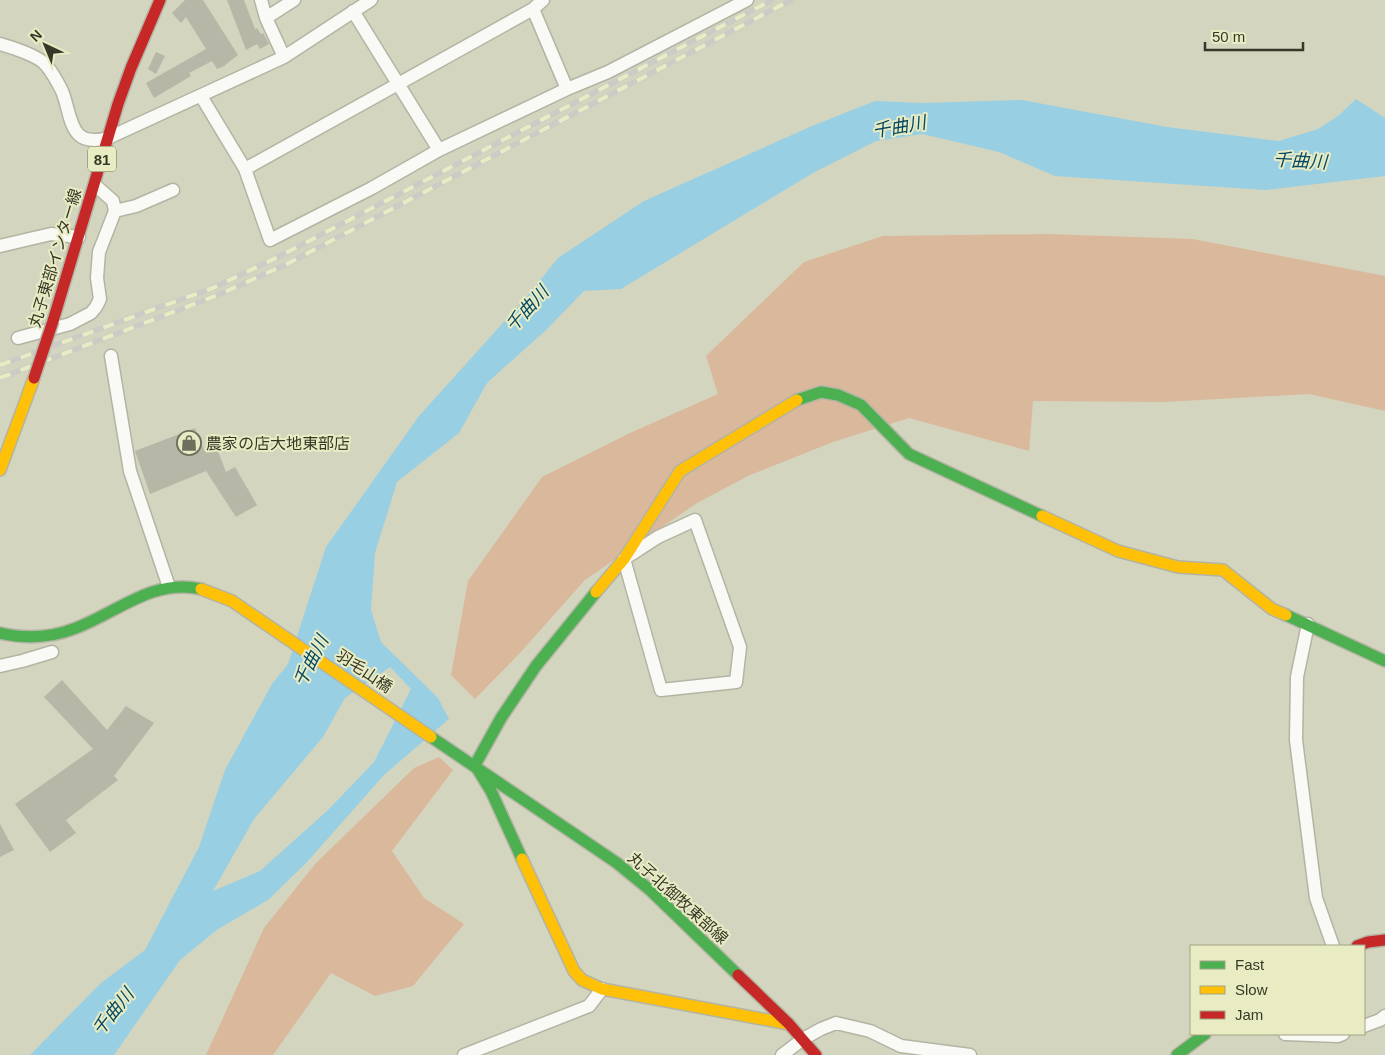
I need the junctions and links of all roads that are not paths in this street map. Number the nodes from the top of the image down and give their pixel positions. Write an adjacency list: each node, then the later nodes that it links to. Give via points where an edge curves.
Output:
1 (160, 0): 15 (street, 丸子東部インター線 / 81, via 130,68)
2 (261, 0): 9 (street)
3 (294, 0): 9 (street)
4 (371, 0): 8 (street)
5 (543, 0): 7 (street)
6 (746, 0): 13 (street, via 608,72)
7 (533, 9): 12 (street); 13 (street)
8 (353, 12): 11 (street); 12 (street)
9 (266, 18): 11 (street)
10 (0, 44): 15 (street, via 45,63 62,92 69,120 77,132 95,142)
11 (284, 57): 14 (street)
12 (398, 84): 16 (street); 17 (street)
13 (566, 89): 16 (street)
14 (202, 96): 15 (street); 17 (street)
15 (108, 138): 18 (street, 丸子東部インター線 / 81)
16 (439, 150): 17 (street, via 270,240)
17 (245, 169)
18 (95, 185): 20 (street, via 113,201); 21 (street, 丸子東部インター線 / 81)
19 (173, 190): 20 (street)
20 (115, 211): 23 (street, via 98,252 100,299 96,307 70,324)
21 (79, 237): 22 (street, via 51,234); 25 (street, 丸子東部インター線 / 81, bridge, via 34,378)
22 (0, 246)
23 (18, 338)
24 (111, 356): 27 (street, via 130,471)
25 (0, 470)
26 (624, 559): 26 (street, via 658,537 695,520 740,647 736,682 661,690); 28 (street, via 680,471 792,402 821,392 861,405 909,454 1118,551 1178,568 1224,570 1272,609); 34 (street, via 536,666 501,718)
27 (169, 587): 29 (street, via 152,590 84,625 58,634 23,638); 33 (street, 羽毛山橋, via 189,587 232,601)
28 (1308, 624): 31 (street); 36 (street, via 1297,677 1296,740 1316,898)
29 (0, 633)
30 (52, 652): 32 (street)
31 (1385, 661)
32 (0, 666)
33 (452, 751): 34 (street, 丸子北御牧東部線)
34 (475, 765): 38 (street, via 491,791 574,971 582,980); 40 (street, 丸子北御牧東部線, via 650,890)
35 (1385, 940): 37 (street)
36 (1333, 945)
37 (1360, 945)
38 (602, 989): 40 (street); 46 (street, via 589,1006)
39 (1385, 1016): 41 (street)
40 (789, 1024): 45 (street, 丸子北御牧東部線)
41 (1365, 1026)
42 (1204, 1035): 50 (street)
43 (1312, 1035): 44 (street)
44 (1340, 1035)
45 (804, 1039): 47 (street); 48 (street, 丸子北御牧東部線); 49 (street, via 836,1023 870,1031 900,1046)
46 (464, 1055)
47 (782, 1055)
48 (816, 1055)
49 (970, 1055)
50 (1177, 1055)

